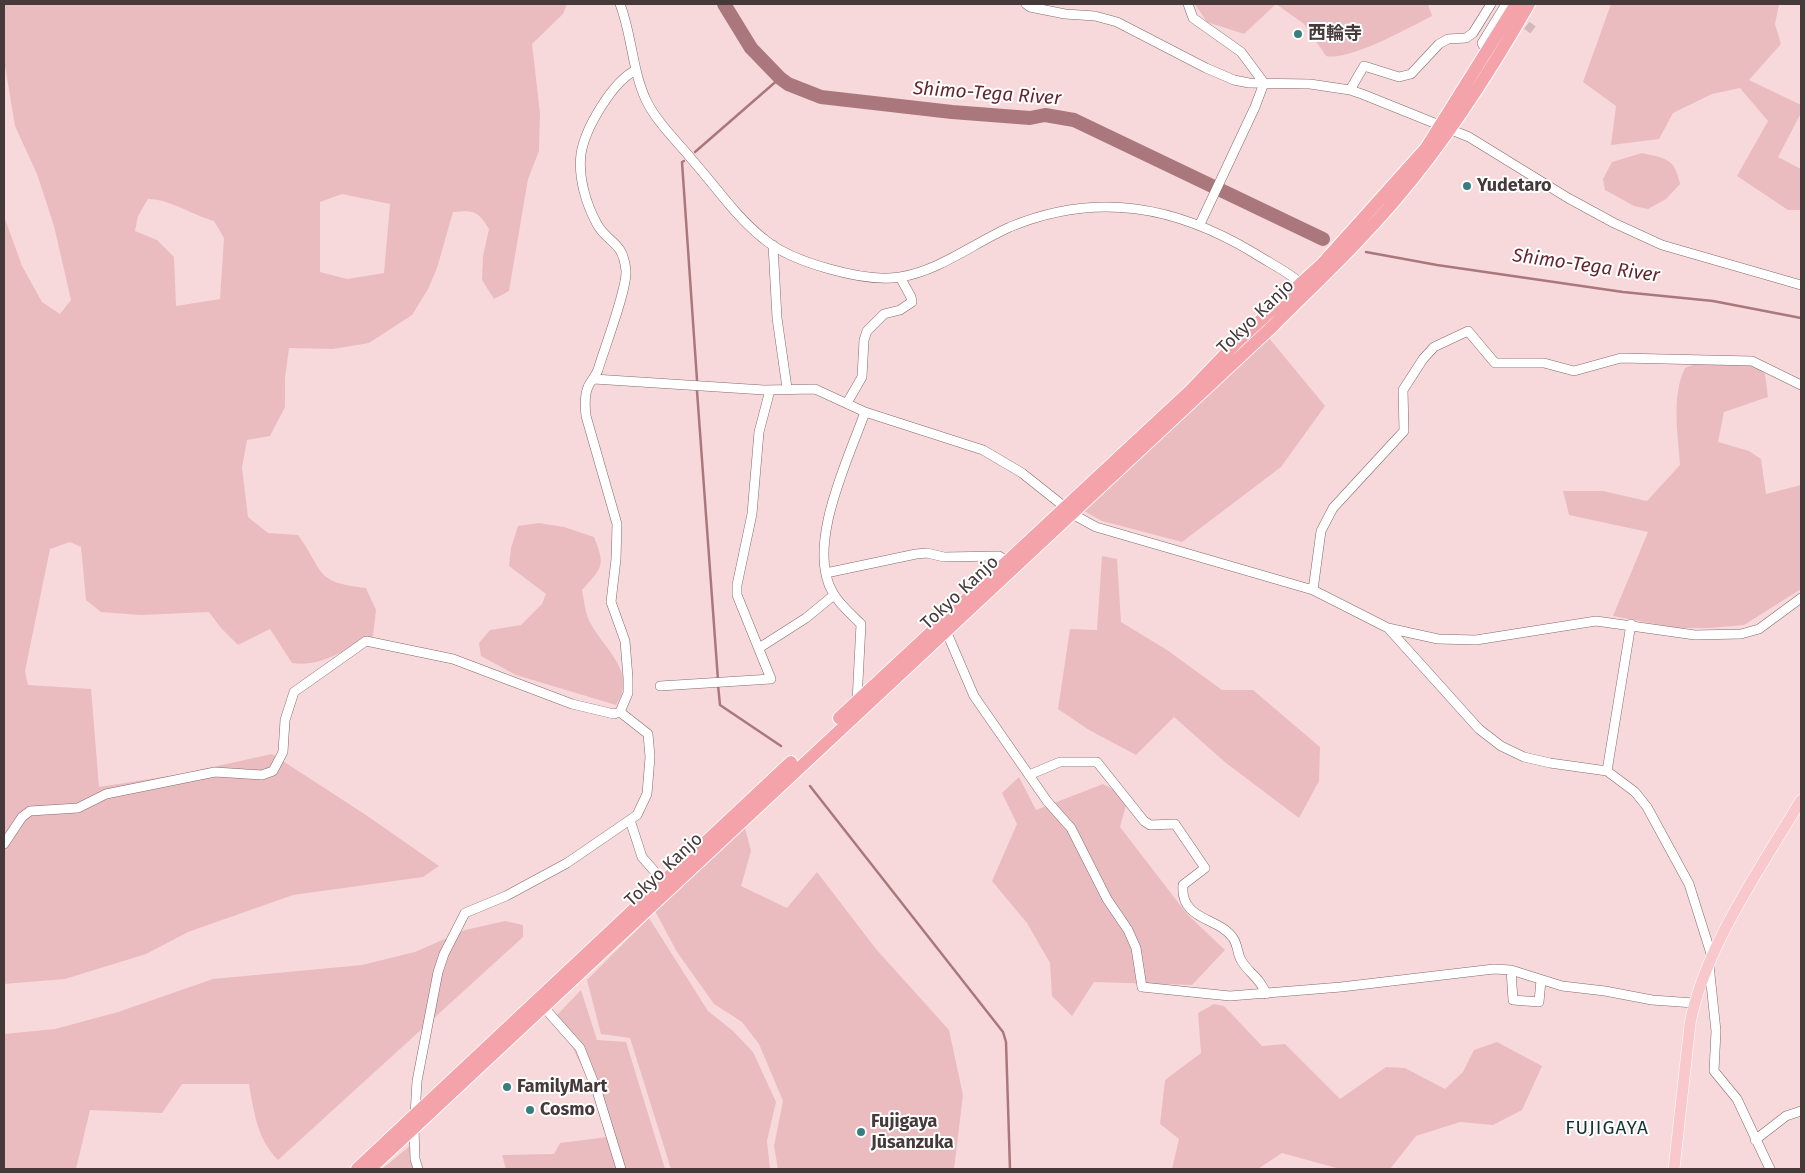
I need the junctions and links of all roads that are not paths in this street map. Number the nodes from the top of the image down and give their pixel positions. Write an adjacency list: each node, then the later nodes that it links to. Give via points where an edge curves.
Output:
1 (620, 4): 7 (street, via 628,23)
2 (1026, 4): 8 (street, via 1117,22 1234,80)
3 (1188, 4): 8 (street, via 1192,18 1241,52)
4 (1493, 4): 6 (street); 9 (street, via 1473,33 1466,38 1448,39 1439,44 1411,74 1399,77 1364,66)
5 (1529, 4): 10 (highway, Tokyo Kanjo, via 1507,41)
6 (1508, 5): 10 (highway, Tokyo Kanjo, via 1487,52)
7 (636, 70): 12 (street, via 647,101 666,128 737,212); 16 (street, via 622,78 609,95 581,153 582,183 590,207 598,226 618,245 626,272)
8 (1264, 83): 9 (street, via 1310,84); 11 (street)
9 (1350, 90): 10 (street)
10 (1445, 127): 14 (street, via 1476,142 1583,207 1654,241); 15 (highway, Tokyo Kanjo)
11 (1200, 224): 13 (street, via 1137,208 1070,210 1011,227 930,268); 15 (street, via 1225,236)
12 (772, 245): 13 (street, via 796,257 861,277); 18 (street, via 777,318)
13 (900, 277): 20 (street, via 912,302 900,310 884,314 867,331 862,377)
14 (1801, 285)
15 (1305, 287): 22 (highway, Tokyo Kanjo)
16 (594, 380): 19 (street); 34 (street, via 588,386 586,416 617,524 611,602 625,641 628,678 628,693)
17 (1801, 385): 25 (street, via 1752,361 1622,358 1574,371 1544,363 1495,363 1468,331 1434,347 1403,390 1404,431 1333,508 1321,531)
18 (787, 388): 19 (street); 20 (street, via 814,388)
19 (770, 390): 31 (street, via 759,432 752,514 737,585 737,595)
20 (847, 403): 21 (street)
21 (865, 412): 22 (street, via 983,450 1022,473); 24 (street, via 829,510)
22 (1068, 510): 23 (highway, Tokyo Kanjo); 25 (street, via 1096,527); 29 (highway, Tokyo Kanjo)
23 (1007, 560): 24 (street, via 999,556 922,554); 29 (highway, Tokyo Kanjo)
24 (826, 573): 26 (street)
25 (1313, 590): 30 (street)
26 (834, 595): 31 (street, via 806,618); 33 (street, via 861,624)
27 (1801, 598): 28 (street, via 1759,629 1741,634 1695,635)
28 (1631, 624): 30 (street, via 1577,622 1476,640 1438,639); 35 (street)
29 (944, 626): 33 (highway, Tokyo Kanjo); 36 (street, via 974,696); 45 (highway, Tokyo Kanjo)
30 (1388, 628): 35 (street, via 1479,729 1501,746 1550,763)
31 (759, 648): 32 (street, via 771,679)
32 (660, 686)
33 (857, 701): 40 (highway, Tokyo Kanjo)
34 (620, 712): 38 (street, via 648,734 647,794); 39 (street, via 614,714 572,704 453,659 366,642 294,692 285,720 283,752 272,771 262,776 215,772 106,794 78,808 30,810)
35 (1607, 771): 41 (street, via 1635,792 1647,807 1689,884)
36 (1029, 775): 44 (street, via 1071,828 1107,899 1128,930 1136,948 1142,987 1214,995); 44 (street, via 1060,762 1097,762 1144,821 1150,825 1175,824 1205,868 1183,885 1192,911 1234,938 1241,960 1262,982)
37 (1801, 800): 41 (main road, via 1727,927)
38 (630, 820): 40 (street, via 642,857); 48 (street, via 538,879 465,913 438,972)
39 (4, 844)
40 (663, 882): 45 (highway, Tokyo Kanjo)
41 (1711, 961): 46 (main road); 50 (street, via 1716,1031 1714,1071 1737,1099)
42 (1511, 970): 43 (street); 43 (street, via 1513,1000 1539,1002); 44 (street, via 1494,969)
43 (1542, 980): 46 (street, via 1652,1000)
44 (1266, 994)
45 (541, 1003): 48 (highway, Tokyo Kanjo); 49 (highway, Tokyo Kanjo); 54 (street, via 580,1048)
46 (1694, 1004): 55 (main road)
47 (1801, 1111): 50 (street, via 1786,1116)
48 (415, 1115): 49 (highway); 51 (highway, Tokyo Kanjo)
49 (414, 1128): 52 (highway, Tokyo Kanjo); 53 (street)
50 (1755, 1140): 56 (street)
51 (358, 1169)
52 (370, 1169)
53 (418, 1169)
54 (621, 1169)
55 (1674, 1169)
56 (1770, 1169)

